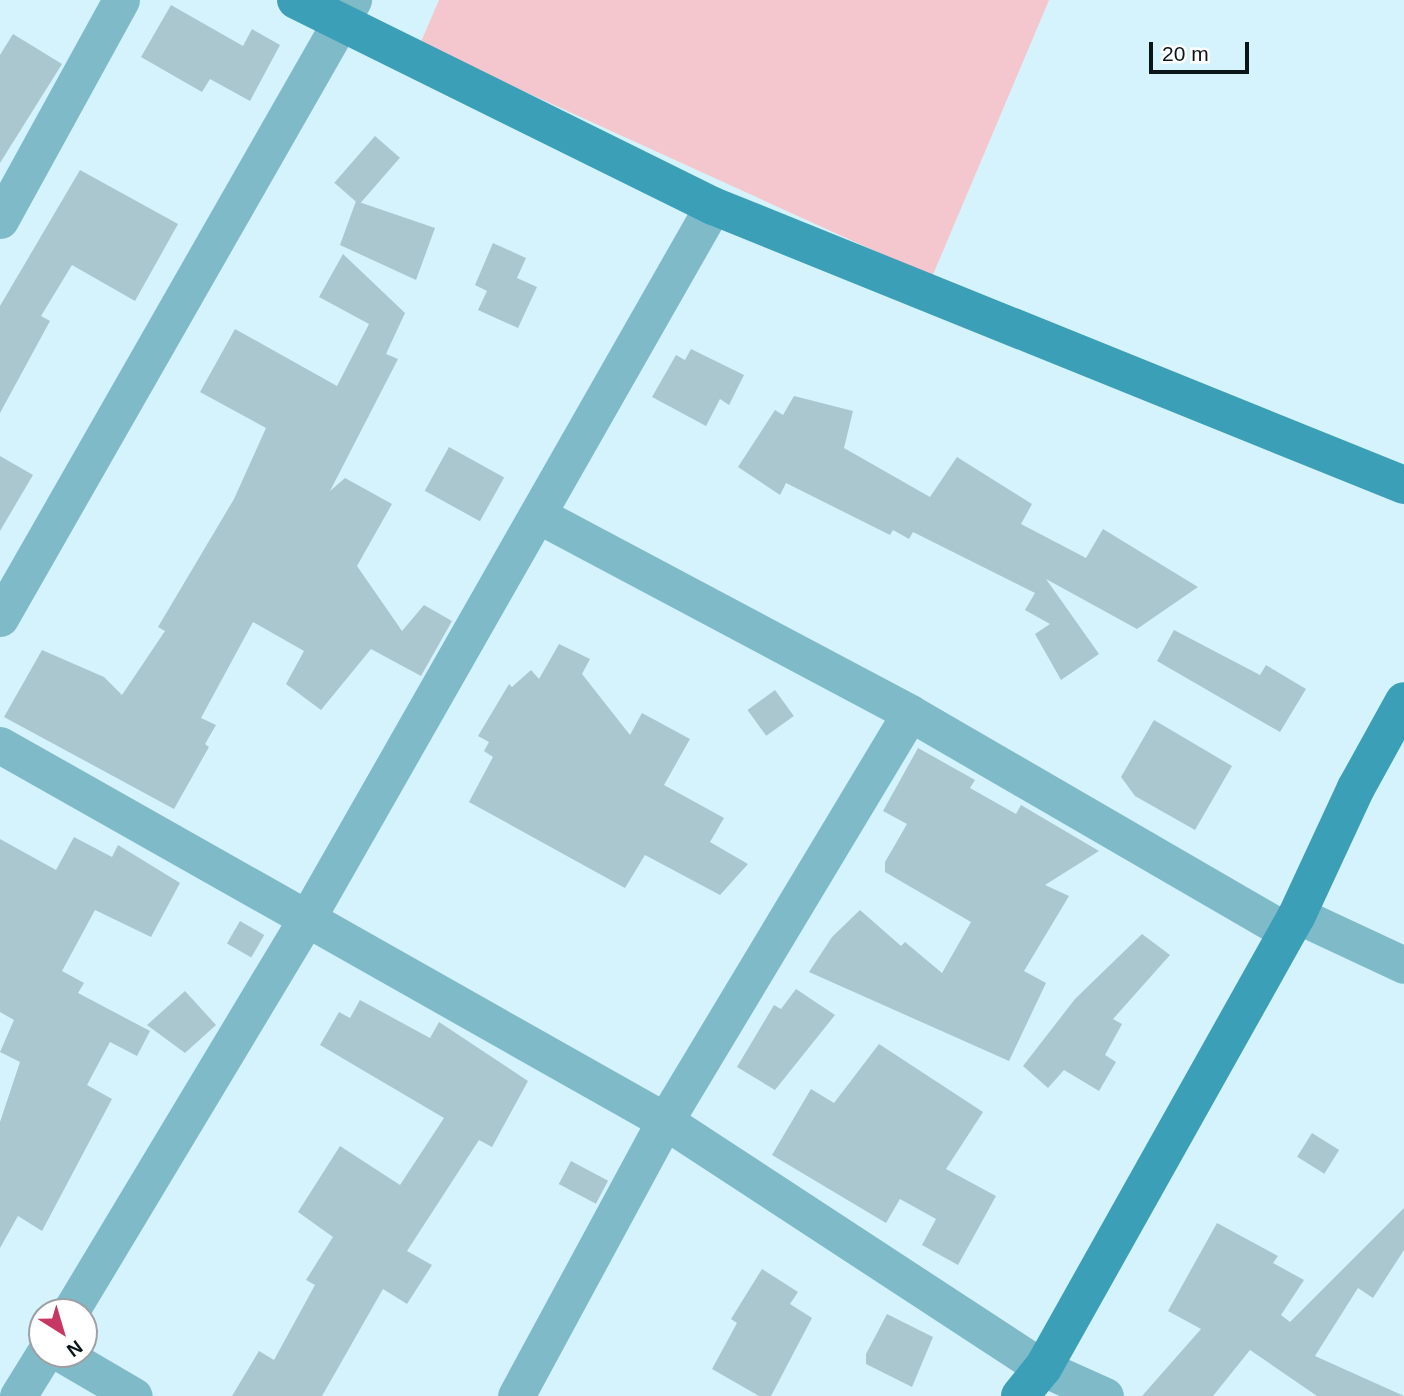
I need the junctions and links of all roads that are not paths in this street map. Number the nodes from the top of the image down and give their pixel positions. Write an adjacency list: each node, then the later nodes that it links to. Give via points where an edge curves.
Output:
1 (121, 0): 5 (street)
2 (296, 0): 3 (street)
3 (347, 12): 4 (street); 8 (street)
4 (713, 206): 6 (street); 7 (street)
5 (0, 220)
6 (1404, 485)
7 (538, 515): 10 (street); 12 (street)
8 (0, 618)
9 (1404, 701): 13 (street)
10 (910, 713): 13 (street); 15 (street)
11 (0, 745): 12 (street)
12 (306, 920): 15 (street); 16 (street)
13 (1291, 923): 14 (street); 19 (street)
14 (1404, 965)
15 (665, 1121): 19 (street); 22 (street)
16 (78, 1298)
17 (35, 1368): 20 (street)
18 (86, 1368): 21 (street)
19 (1031, 1382): 23 (street)
20 (18, 1396)
21 (134, 1396)
22 (516, 1396)
23 (1105, 1396)

